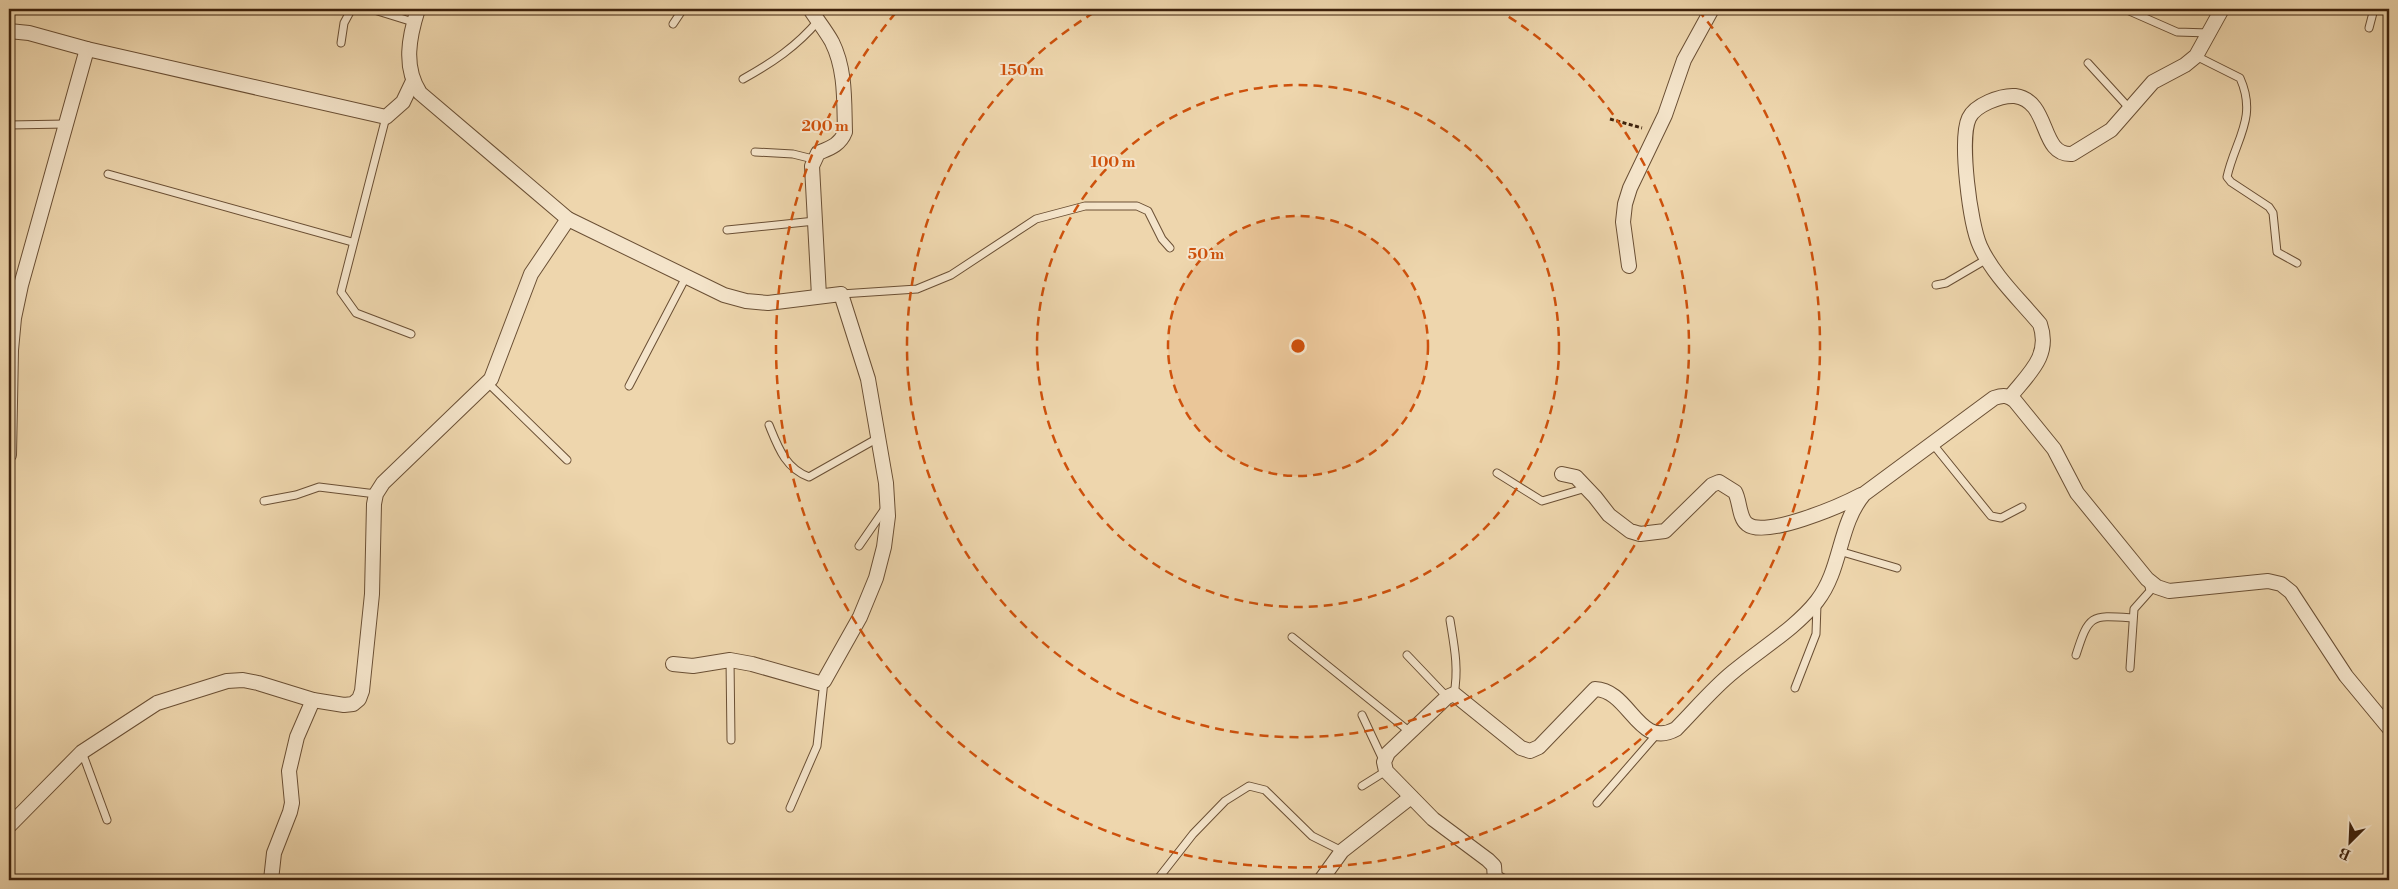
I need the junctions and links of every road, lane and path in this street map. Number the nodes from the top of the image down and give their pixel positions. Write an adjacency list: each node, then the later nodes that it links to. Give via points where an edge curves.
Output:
1 (358, 9): 15 (lane, via 351,10 344,23)
2 (371, 9): 9 (lane)
3 (683, 9): 11 (lane)
4 (810, 9): 10 (street)
5 (1712, 9): 26 (street, via 1684,60)
6 (2222, 9): 14 (street)
7 (2374, 9): 12 (lane)
8 (2127, 10): 14 (lane, via 2177,32)
9 (415, 16): 20 (street, via 408,52)
10 (818, 21): 19 (lane, via 801,41); 28 (street, via 832,42 843,78 845,132 837,145 818,153)
11 (673, 24)
12 (2369, 28)
13 (9, 31): 16 (street, via 29,33)
14 (2209, 33): 17 (street)
15 (342, 43)
16 (87, 49): 22 (street); 25 (street)
17 (2196, 56): 21 (street, via 2153,82); 36 (lane, via 2240,78 2246,97 2247,118 2228,177 2269,207 2273,213 2277,252)
18 (2088, 63): 21 (lane)
19 (743, 79)
20 (413, 81): 22 (street, via 403,102); 30 (street, via 434,106)
21 (2130, 109): 35 (street, via 2104,136 2072,154 2064,154 2053,147 2038,112 2024,99 2003,97 1972,112 1967,128 1967,186 1976,238)
22 (386, 117): 33 (lane)
23 (1610, 119): 26 (path)
24 (9, 124): 25 (lane)
25 (66, 124): 49 (street, via 14,318)
26 (1657, 132): 37 (street, via 1625,204 1623,222)
27 (755, 152): 28 (lane)
28 (814, 159): 31 (street)
29 (108, 174): 33 (lane)
30 (568, 219): 38 (street); 43 (street, via 531,274)
31 (815, 220): 32 (lane); 41 (street)
32 (727, 230)
33 (352, 242): 42 (lane, via 341,292 356,313)
34 (1170, 248): 40 (lane, via 1162,240 1148,211 1137,206 1085,206 1036,219 951,275 917,289)
35 (1987, 259): 39 (lane, via 1946,283); 45 (street, via 2040,324 2045,337 2044,350 2038,361)
36 (2298, 263)
37 (1629, 266)
38 (686, 277): 41 (street, via 724,295 746,301 768,303); 44 (lane)
39 (1936, 284)
40 (841, 294): 41 (street); 47 (street, via 868,378)
41 (819, 296)
42 (411, 334)
43 (488, 383): 50 (lane); 54 (street, via 382,483)
44 (629, 386)
45 (2010, 397): 48 (street, via 1994,398); 62 (street, via 2048,441 2077,493)
46 (769, 425): 47 (lane, via 789,465 809,477)
47 (878, 438): 57 (street)
48 (1932, 443): 55 (street); 58 (lane, via 1991,516 2001,518)
49 (9, 455)
50 (567, 460)
51 (1498, 473): 53 (lane, via 1542,501)
52 (1562, 474): 53 (street, via 1576,477)
53 (1586, 488): 55 (street, via 1608,515 1630,531 1640,534 1665,531 1719,482 1735,492 1743,519 1754,528 1792,523 1834,509)
54 (376, 494): 56 (lane, via 320,487); 75 (street, via 372,594 362,691 352,704)
55 (1864, 494): 60 (street, via 1849,516)
56 (264, 500)
57 (888, 506): 59 (lane); 72 (street, via 884,547 876,578 860,617)
58 (2022, 507)
59 (859, 546)
60 (1839, 551): 61 (lane); 63 (street)
61 (1897, 568)
62 (2147, 579): 64 (lane, via 2150,591 2135,607); 77 (street, via 2169,591 2268,581 2281,584 2291,592 2346,676)
63 (1818, 601): 73 (lane, via 1816,634); 79 (street, via 1727,677 1676,729 1667,734)
64 (2132, 618): 68 (lane, via 2097,616 2082,635); 71 (lane)
65 (1450, 620): 74 (lane, via 1457,677)
66 (1292, 637): 78 (lane)
67 (1407, 655): 74 (lane)
68 (2076, 655)
69 (730, 660): 70 (street, via 693,666); 72 (street, via 819,683); 80 (lane)
70 (673, 664)
71 (2130, 668)
72 (824, 681): 86 (lane, via 817,746)
73 (1795, 688)
74 (1451, 696): 78 (street); 79 (street, via 1521,748 1530,750 1539,747 1595,689 1612,693 1648,730)
75 (313, 700): 81 (street, via 258,683 227,681 150,706); 91 (street, via 297,737 288,771 292,803 274,853)
76 (1362, 715): 82 (lane)
77 (2389, 728)
78 (1410, 732): 82 (street, via 1388,753)
79 (1657, 734): 85 (lane)
80 (730, 740)
81 (82, 752): 87 (lane); 88 (street)
82 (1385, 767): 83 (lane); 84 (street)
83 (1362, 786)
84 (1411, 797): 89 (street); 90 (street, via 1488,860)
85 (1597, 803)
86 (790, 808)
87 (107, 820)
88 (9, 826)
89 (1342, 851): 92 (lane, via 1312,836 1265,790 1249,786 1225,801 1193,834); 93 (street)
90 (1499, 878)
91 (271, 880)
92 (1157, 880)
93 (1321, 880)

